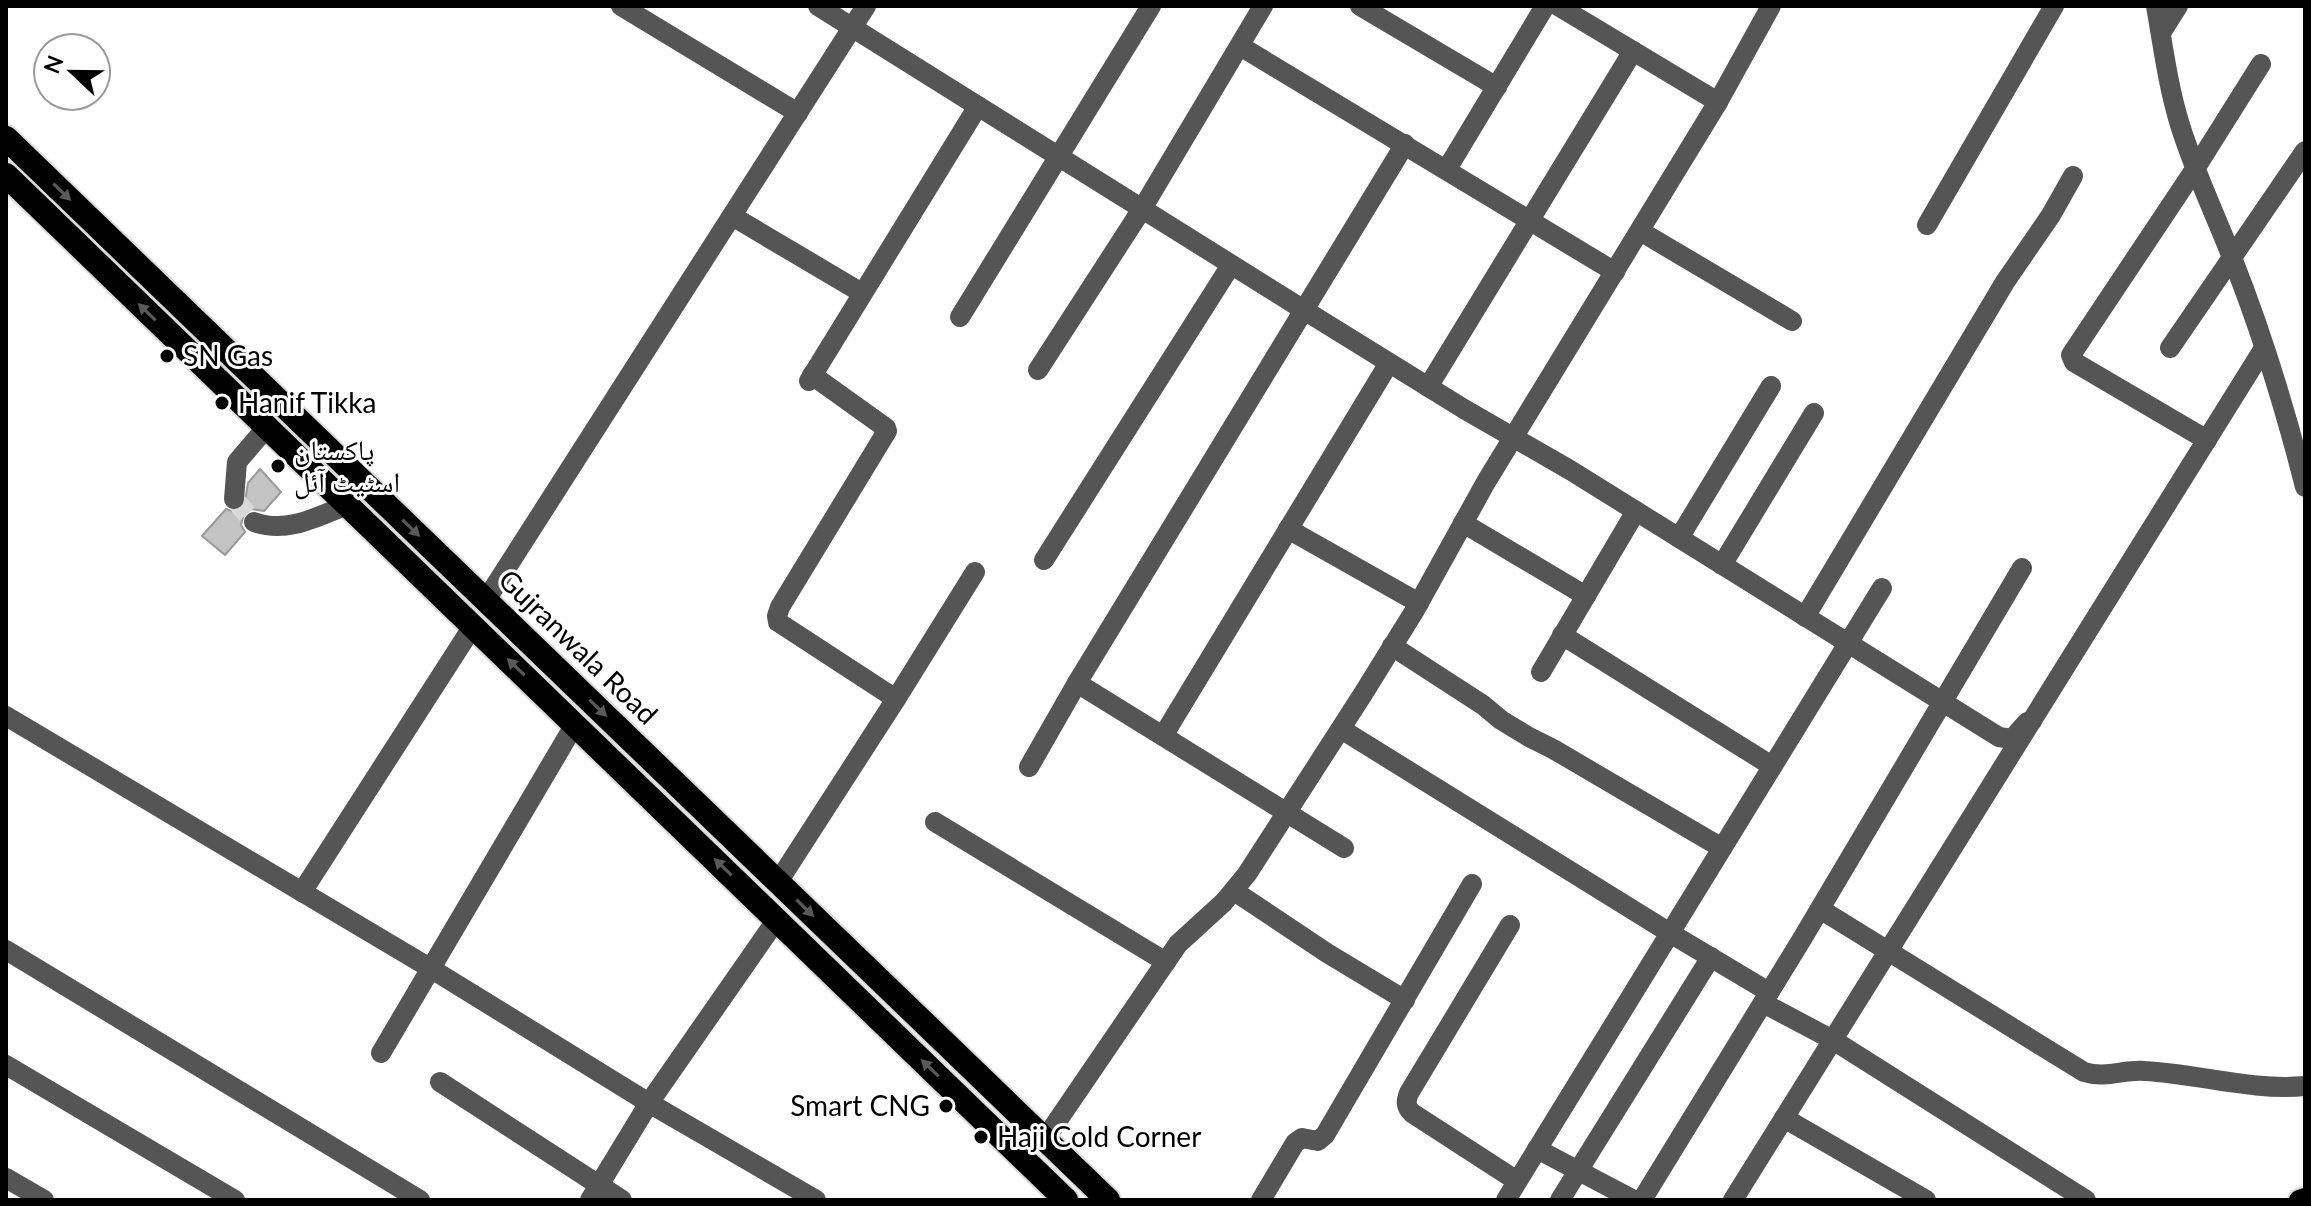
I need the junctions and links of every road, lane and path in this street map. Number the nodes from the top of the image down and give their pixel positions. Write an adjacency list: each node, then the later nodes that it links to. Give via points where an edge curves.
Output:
1 (621, 6): 21 (street)
2 (818, 6): 13 (street)
3 (866, 6): 13 (street)
4 (1151, 6): 25 (street)
5 (1263, 6): 15 (street)
6 (1360, 6): 18 (street)
7 (1545, 6): 18 (street)
8 (1558, 6): 16 (street)
9 (2054, 6): 33 (street)
10 (2156, 6): 14 (street)
11 (2178, 6): 14 (street)
12 (1767, 7): 19 (street)
13 (853, 28): 20 (street); 21 (street)
14 (2161, 33): 27 (street, via 2172,98)
15 (1240, 46): 23 (street); 30 (street)
16 (1633, 51): 19 (street); 32 (street)
17 (2261, 64): 27 (street)
18 (1497, 87): 26 (street)
19 (1718, 102): 34 (street)
20 (978, 106): 25 (street); 38 (street)
21 (798, 113): 31 (street)
22 (6, 138): 48 (highway, Gujranwala Road, one-way to 48)
23 (1405, 144): 26 (street); 39 (street)
24 (2305, 151): 35 (street)
25 (1058, 156): 30 (street); 40 (street)
26 (1447, 169): 32 (street)
27 (2195, 169): 35 (street); 52 (street, via 2071,355 2074,362)
28 (6, 175): 50 (highway, Gujranwala Road, one-way to 28)
29 (2073, 176): 69 (street)
30 (1142, 209): 36 (street); 45 (street)
31 (732, 216): 38 (street); 67 (street)
32 (1530, 220): 37 (street); 47 (street)
33 (1927, 225)
34 (1640, 231): 37 (street); 41 (street)
35 (2232, 256): 42 (street); 43 (street)
36 (1231, 265): 39 (street); 61 (street)
37 (1615, 272): 51 (street)
38 (862, 293): 76 (street, via 810,378 887,431 777,616 781,627)
39 (1304, 310): 44 (street); 75 (street)
40 (960, 317)
41 (1792, 321)
42 (2170, 348)
43 (2264, 348): 52 (street); 53 (street)
44 (1389, 363): 47 (street); 59 (street)
45 (1038, 370)
46 (1771, 386): 60 (street)
47 (1428, 387): 51 (street)
48 (287, 409): 50 (highway); 67 (highway, Gujranwala Road, one-way to 67)
49 (1814, 413): 62 (street)
50 (266, 428): 54 (street, via 237,462); 55 (highway, Gujranwala Road)
51 (1514, 437): 56 (street); 58 (street)
52 (2207, 440): 79 (street)
53 (2305, 487)
54 (234, 499)
55 (347, 505): 57 (street, via 294,526); 70 (highway, Gujranwala Road)
56 (1636, 511): 60 (street); 66 (street)
57 (254, 522)
58 (1463, 523): 66 (street); 68 (street)
59 (1288, 529): 68 (street); 82 (street)
60 (1679, 538): 62 (street)
61 (1044, 560)
62 (1722, 565): 69 (street)
63 (2022, 568): 77 (street)
64 (975, 572): 76 (street)
65 (1882, 588): 72 (street)
66 (1586, 596): 71 (street)
67 (486, 600): 89 (highway, Gujranwala Road, one-way to 89)
68 (1419, 603): 73 (street)
69 (1805, 617): 72 (street)
70 (473, 626): 80 (highway, Gujranwala Road, one-way to 70); 92 (street)
71 (1562, 635): 74 (street); 83 (street)
72 (1848, 644): 77 (street); 83 (street)
73 (1392, 646): 81 (street); 88 (street, via 1529,737)
74 (1541, 672)
75 (1077, 683): 82 (street); 84 (street)
76 (896, 699): 89 (street)
77 (1944, 702): 79 (street, via 2004,739 2012,739); 93 (street)
78 (6, 716): 92 (street)
79 (2032, 721): 98 (street)
80 (575, 724): 94 (highway, Gujranwala Road, one-way to 80); 101 (street)
81 (1341, 729): 85 (street); 96 (street)
82 (1163, 736): 85 (street)
83 (1772, 766): 88 (street)
84 (1029, 767)
85 (1286, 813): 87 (street); 91 (street)
86 (935, 822): 100 (street)
87 (1344, 848)
88 (1722, 848): 96 (street)
89 (778, 882): 111 (highway, Gujranwala Road, one-way to 111)
90 (1472, 884): 103 (street)
91 (1234, 891): 100 (street); 103 (street)
92 (302, 892): 101 (street)
93 (1820, 909): 98 (street); 102 (street)
94 (777, 919): 109 (street); 117 (highway, Gujranwala Road, one-way to 94)
95 (1510, 925): 115 (street, via 1406,1104)
96 (1670, 933): 99 (street); 112 (street)
97 (6, 950): 121 (street)
98 (1888, 951): 104 (street); 108 (street, via 2090,1074 2143,1070 2271,1087)
99 (1711, 957): 102 (street); 113 (street)
100 (1166, 962): 111 (street)
101 (430, 968): 105 (street); 109 (street)
102 (1766, 997): 104 (street); 129 (street)
103 (1405, 1000): 125 (street, via 1325,1135 1295,1143)
104 (1833, 1040): 110 (street); 132 (street)
105 (381, 1053)
106 (6, 1065): 120 (street)
107 (440, 1082): 116 (street)
108 (2305, 1086)
109 (649, 1103): 116 (street); 123 (street)
110 (1784, 1118): 130 (street); 131 (street)
111 (1045, 1139): 124 (highway, Gujranwala Road)
112 (1537, 1149): 113 (street); 115 (street)
113 (1578, 1170): 127 (street); 128 (street)
114 (6, 1178): 119 (street)
115 (1517, 1181): 126 (street)
116 (594, 1193): 122 (street)
117 (1052, 1195)
118 (2305, 1198): 133 (main road)
119 (44, 1200)
120 (235, 1200)
121 (420, 1200)
122 (622, 1200)
123 (816, 1200)
124 (1108, 1200)
125 (1261, 1200)
126 (1506, 1200)
127 (1560, 1200)
128 (1634, 1200)
129 (1642, 1200)
130 (1733, 1200)
131 (1926, 1200)
132 (2086, 1200)
133 (2299, 1200)

